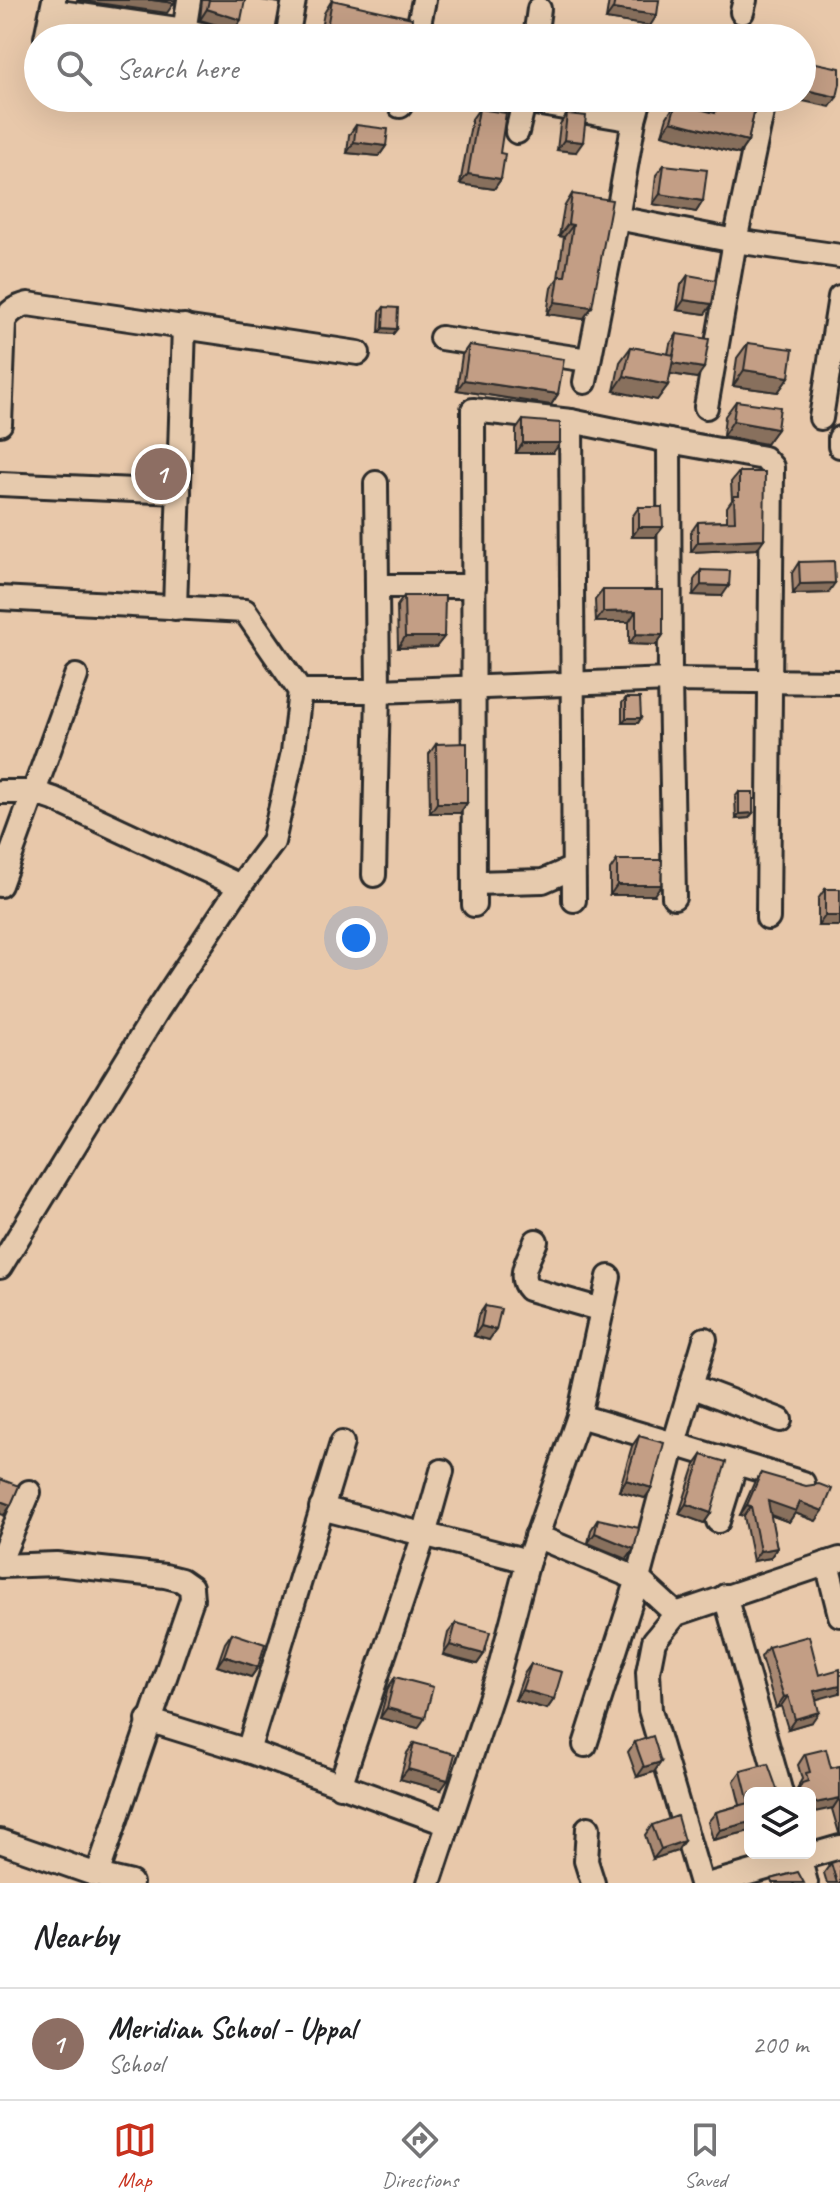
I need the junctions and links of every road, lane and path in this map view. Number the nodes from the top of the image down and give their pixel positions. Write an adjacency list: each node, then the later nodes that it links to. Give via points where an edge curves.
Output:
1 (189, 0): 7 (street)
2 (294, 0): 8 (street)
3 (424, 0): 9 (street)
4 (54, 6): 6 (street)
5 (539, 9): 10 (street)
6 (137, 24)
7 (185, 24)
8 (290, 24)
9 (419, 24)
10 (537, 24)
11 (518, 112): 14 (street)
12 (636, 112): 15 (street)
13 (762, 112): 16 (street)
14 (517, 132)
15 (617, 218): 16 (street); 20 (street, via 586,371)
16 (735, 241): 17 (street); 22 (street)
17 (840, 256)
18 (840, 297): 23 (street)
19 (184, 326): 21 (street); 25 (street, via 36,304 19,307 4,322); 31 (street)
20 (441, 338)
21 (358, 353)
22 (706, 407)
23 (821, 418)
24 (571, 421): 27 (street); 33 (street, via 473,410); 40 (street)
25 (0, 424)
26 (840, 438): 28 (street)
27 (669, 441): 37 (street); 38 (street, via 764,458 772,467)
28 (840, 446)
29 (376, 483): 32 (street)
30 (0, 484): 31 (street)
31 (179, 492): 35 (street)
32 (377, 586): 33 (street); 43 (street)
33 (474, 586): 41 (street)
34 (0, 598): 35 (street)
35 (175, 608): 42 (street, via 245,611)
36 (76, 676): 45 (street)
37 (670, 680): 38 (street); 40 (street); 50 (street)
38 (770, 682): 39 (street); 52 (street)
39 (840, 682)
40 (571, 684): 41 (street); 46 (street)
41 (475, 688): 43 (street); 46 (street, via 474,894 543,881)
42 (300, 691): 43 (street); 49 (street, via 273,842)
43 (378, 691): 47 (street)
44 (0, 792): 45 (street)
45 (33, 792): 48 (street); 49 (street)
46 (573, 868): 51 (street)
47 (374, 875)
48 (0, 885)
49 (240, 886): 54 (street)
50 (674, 897)
51 (574, 900)
52 (768, 918)
53 (536, 1241): 56 (street, via 523,1283)
54 (0, 1267)
55 (609, 1277): 56 (street)
56 (602, 1310): 59 (street)
57 (705, 1339): 58 (street)
58 (691, 1386): 60 (street); 62 (street)
59 (579, 1416): 62 (street); 70 (street)
60 (780, 1420)
61 (342, 1443): 67 (street)
62 (674, 1444): 63 (street); 74 (street)
63 (736, 1463): 65 (street); 68 (street)
64 (442, 1471): 69 (street)
65 (803, 1483)
66 (29, 1492): 73 (street)
67 (321, 1508): 69 (street); 80 (street)
68 (718, 1521)
69 (424, 1535): 71 (street); 81 (street)
70 (536, 1536): 71 (street); 74 (street)
71 (528, 1561): 83 (street, via 497,1678)
72 (834, 1561): 75 (street); 77 (street)
73 (0, 1564): 78 (street, via 134,1572 181,1580 191,1587 192,1599)
74 (638, 1579): 76 (street); 79 (street)
75 (725, 1596): 76 (street); 82 (street)
76 (676, 1614): 94 (street, via 654,1641 648,1672 650,1710)
77 (840, 1615)
78 (148, 1720): 80 (street); 90 (street)
79 (585, 1745)
80 (248, 1751): 81 (street)
81 (340, 1786): 83 (street)
82 (779, 1787)
83 (448, 1824): 92 (street)
84 (588, 1828): 93 (street, via 586,1861)
85 (0, 1841): 90 (street)
86 (840, 1847): 87 (street)
87 (816, 1852)
88 (786, 1859): 95 (street)
89 (799, 1859): 96 (street)
90 (97, 1875): 91 (street)
91 (131, 1883)
92 (429, 1883)
93 (593, 1883)
94 (701, 1883)
95 (714, 1883)
96 (806, 1883)

